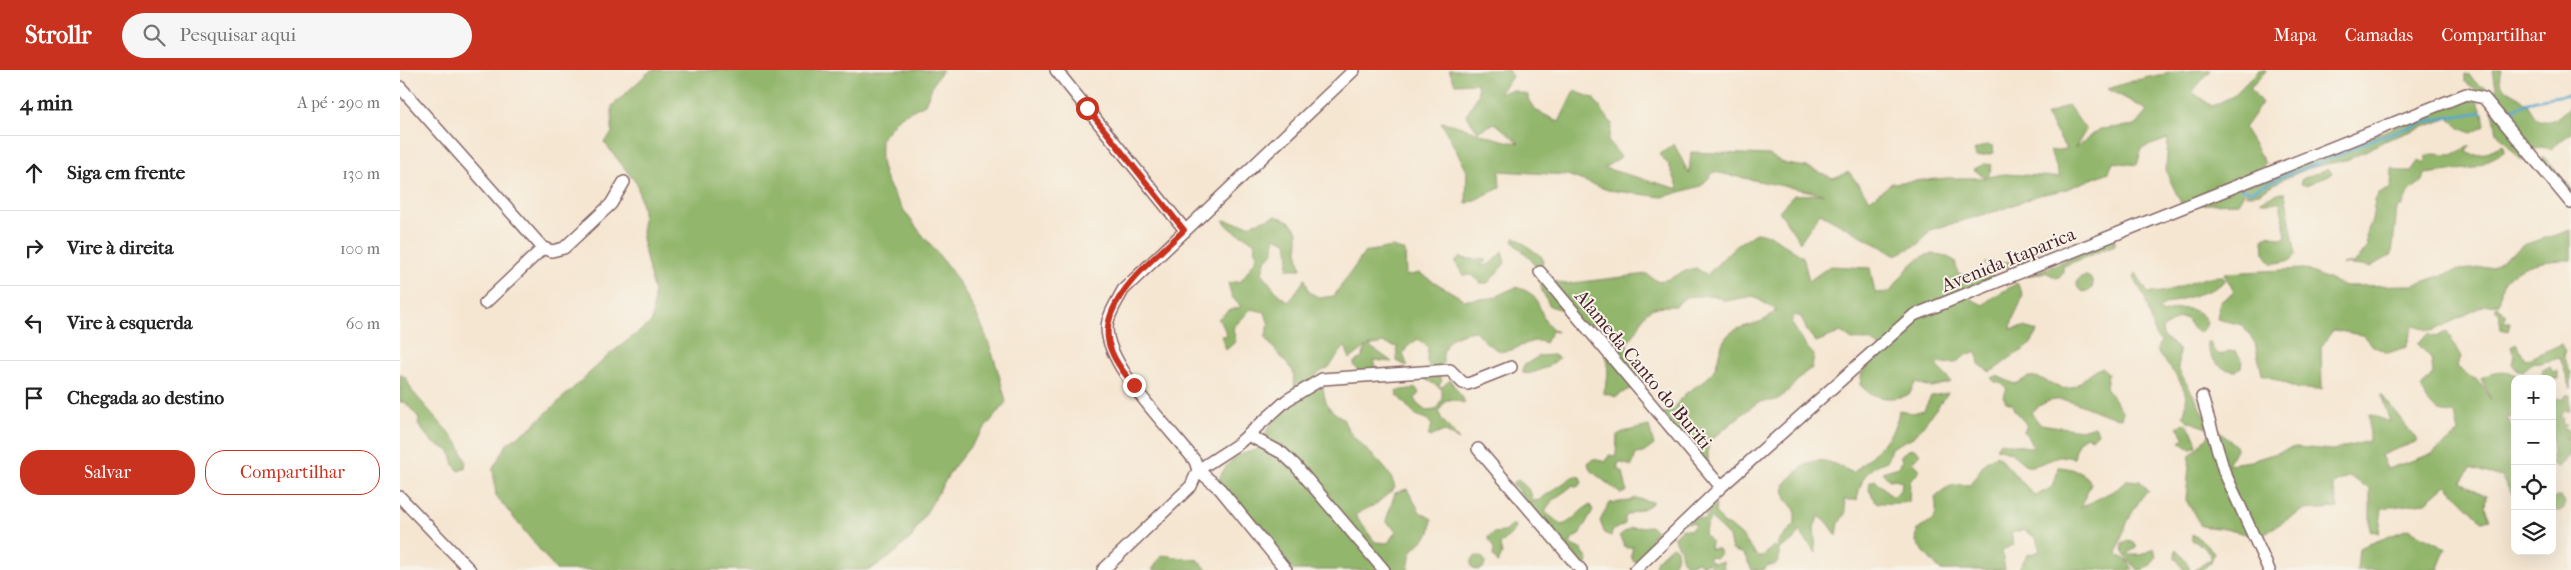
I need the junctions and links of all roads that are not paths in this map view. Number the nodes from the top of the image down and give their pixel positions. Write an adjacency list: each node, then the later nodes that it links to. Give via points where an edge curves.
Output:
1 (1056, 70): 6 (street)
2 (1354, 70): 6 (street)
3 (400, 87): 7 (street)
4 (624, 182): 7 (street, via 611,204 564,248 552,251)
5 (2571, 203): 15 (street, Avenida Itaparica, via 2484,98 2466,94 1914,315)
6 (1184, 230): 14 (street, via 1124,290 1108,321 1107,333 1110,349 1119,365 1186,449)
7 (542, 248): 9 (street)
8 (1540, 272): 15 (street, Alameda Canto do Buriti)
9 (485, 302)
10 (1510, 367): 12 (street, via 1468,384 1450,370 1322,379 1287,400)
11 (2202, 397): 23 (street, via 2224,472)
12 (1248, 435): 14 (street); 20 (street, via 1282,453 1295,465)
13 (1478, 449): 21 (street)
14 (1198, 470): 18 (street, via 1191,486); 19 (street, via 1220,489)
15 (1721, 487): 22 (street, Avenida Itaparica)
16 (400, 497): 17 (street)
17 (470, 570)
18 (1103, 570)
19 (1286, 570)
20 (1384, 570)
21 (1581, 570)
22 (1635, 570)
23 (2269, 570)

